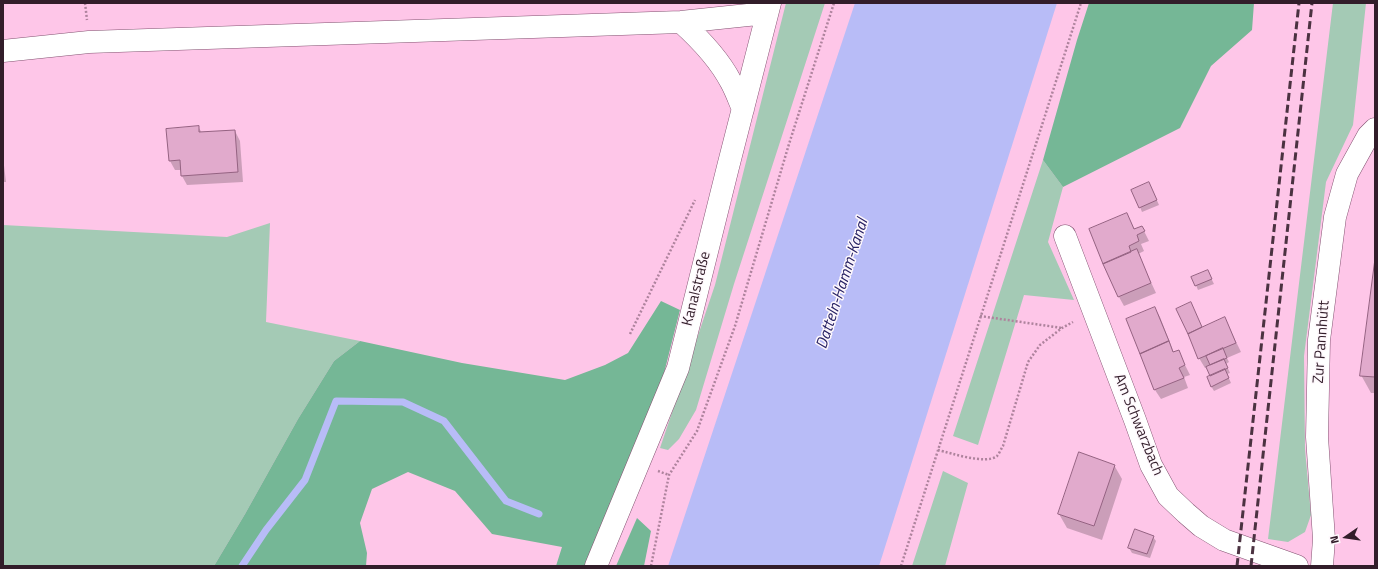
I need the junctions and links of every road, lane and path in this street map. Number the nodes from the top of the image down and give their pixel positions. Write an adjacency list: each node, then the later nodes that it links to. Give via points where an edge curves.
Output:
1 (834, 3): 16 (path, via 735,326 697,431 669,475)
2 (1081, 3): 11 (path)
3 (769, 8): 4 (street); 6 (street, Kanalstraße)
4 (681, 22): 5 (street, via 89,42); 6 (street, via 717,61 732,83)
5 (3, 51)
6 (743, 108): 15 (street, Kanalstraße, via 678,368)
7 (1375, 129): 19 (street, Zur Pannhütt, via 1368,136 1347,174 1335,217 1319,340 1317,437 1324,539)
8 (684, 223): 13 (path)
9 (1065, 236): 10 (street, Am Schwarzbach)
10 (1094, 313): 12 (path); 18 (street, Am Schwarzbach, via 1151,465 1168,496 1201,526 1224,540)
11 (980, 316): 12 (path); 14 (path)
12 (1062, 328): 14 (path, via 1040,345 1028,362 1003,446 997,456 981,460)
13 (630, 334)
14 (938, 450): 17 (path)
15 (596, 566)
16 (651, 566)
17 (901, 566)
18 (1295, 566)
19 (1322, 566)

